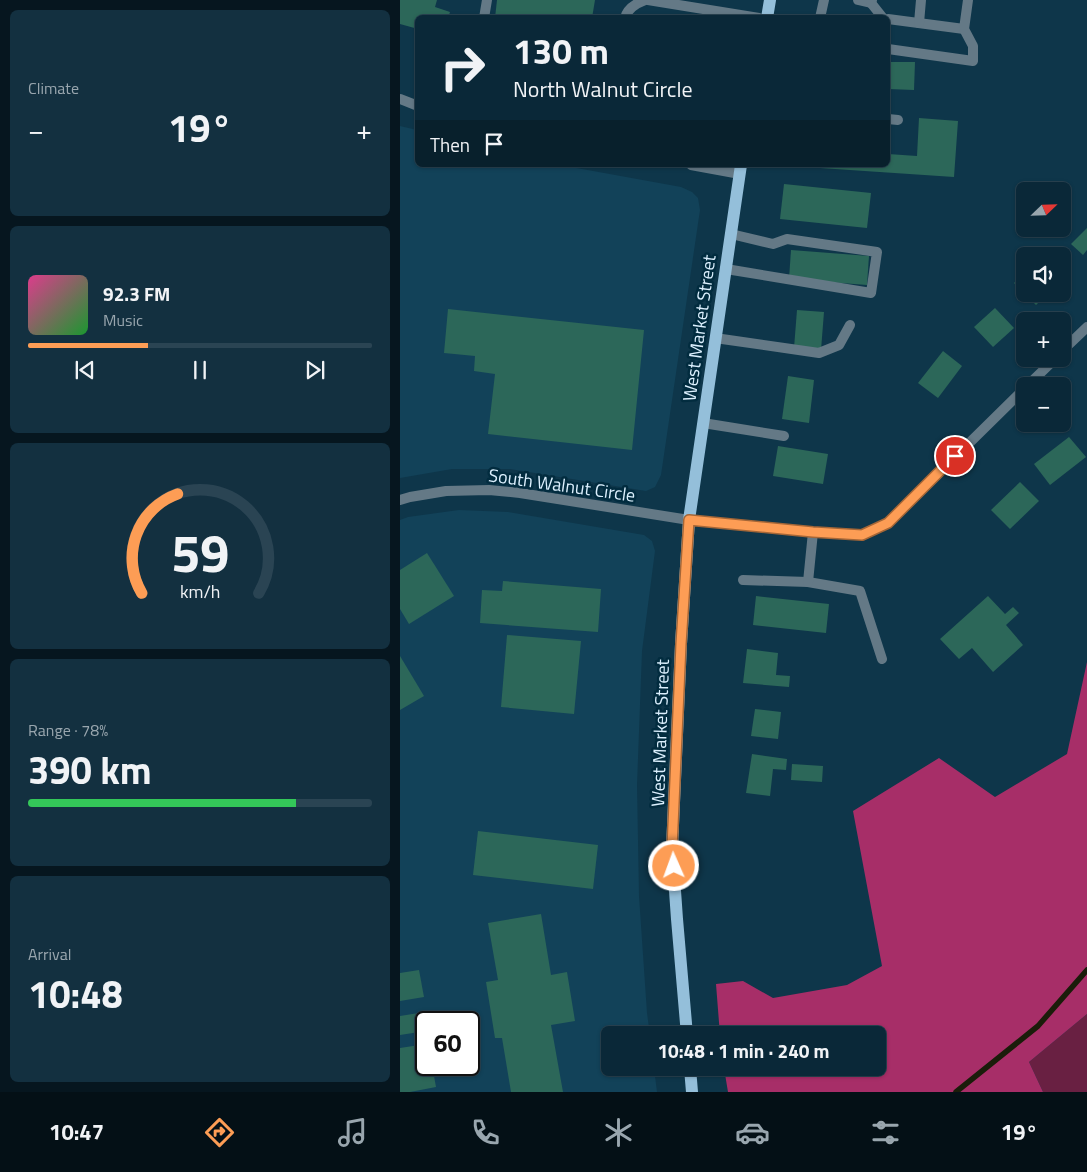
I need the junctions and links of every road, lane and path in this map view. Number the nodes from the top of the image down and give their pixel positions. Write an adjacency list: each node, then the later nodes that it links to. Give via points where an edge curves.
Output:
1 (487, 0): 10 (street)
2 (770, 0): 13 (main road)
3 (824, 0): 14 (street)
4 (858, 0): 8 (street)
5 (921, 0): 17 (street)
6 (968, 0): 18 (street)
7 (640, 1): 9 (street); 11 (street)
8 (872, 2): 15 (street)
9 (697, 13): 12 (street)
10 (484, 15)
11 (625, 15)
12 (722, 15)
13 (768, 15)
14 (821, 15)
15 (881, 15)
16 (890, 19): 17 (street)
17 (919, 23): 18 (street)
18 (964, 29): 19 (street, via 974,46 973,61)
19 (890, 49)
20 (400, 99): 21 (street)
21 (415, 105)
22 (890, 119): 23 (street)
23 (898, 120)
24 (716, 167): 25 (street)
25 (740, 169): 26 (main road, West Market Street)
26 (731, 234): 27 (main road, West Market Street); 27 (street, via 773,244 787,239 877,252 870,293)
27 (726, 269): 30 (main road, West Market Street)
28 (850, 325): 30 (street, via 839,345 819,352)
29 (1087, 327): 31 (street)
30 (715, 338): 35 (main road, West Market Street)
31 (1071, 342)
32 (1047, 367): 33 (street, South Walnut Circle)
33 (1036, 377)
34 (1016, 397): 39 (street, South Walnut Circle, via 888,523 862,535)
35 (703, 423): 36 (street); 38 (main road, West Market Street)
36 (784, 436)
37 (400, 500): 38 (street, South Walnut Circle, via 446,492 489,490)
38 (689, 520): 39 (street, South Walnut Circle); 43 (main road, West Market Street, via 672,848)
39 (813, 532): 41 (street)
40 (743, 580): 41 (street)
41 (808, 582): 42 (street, via 860,591)
42 (882, 659)
43 (686, 1026)
44 (691, 1076): 45 (main road)
45 (692, 1092)

